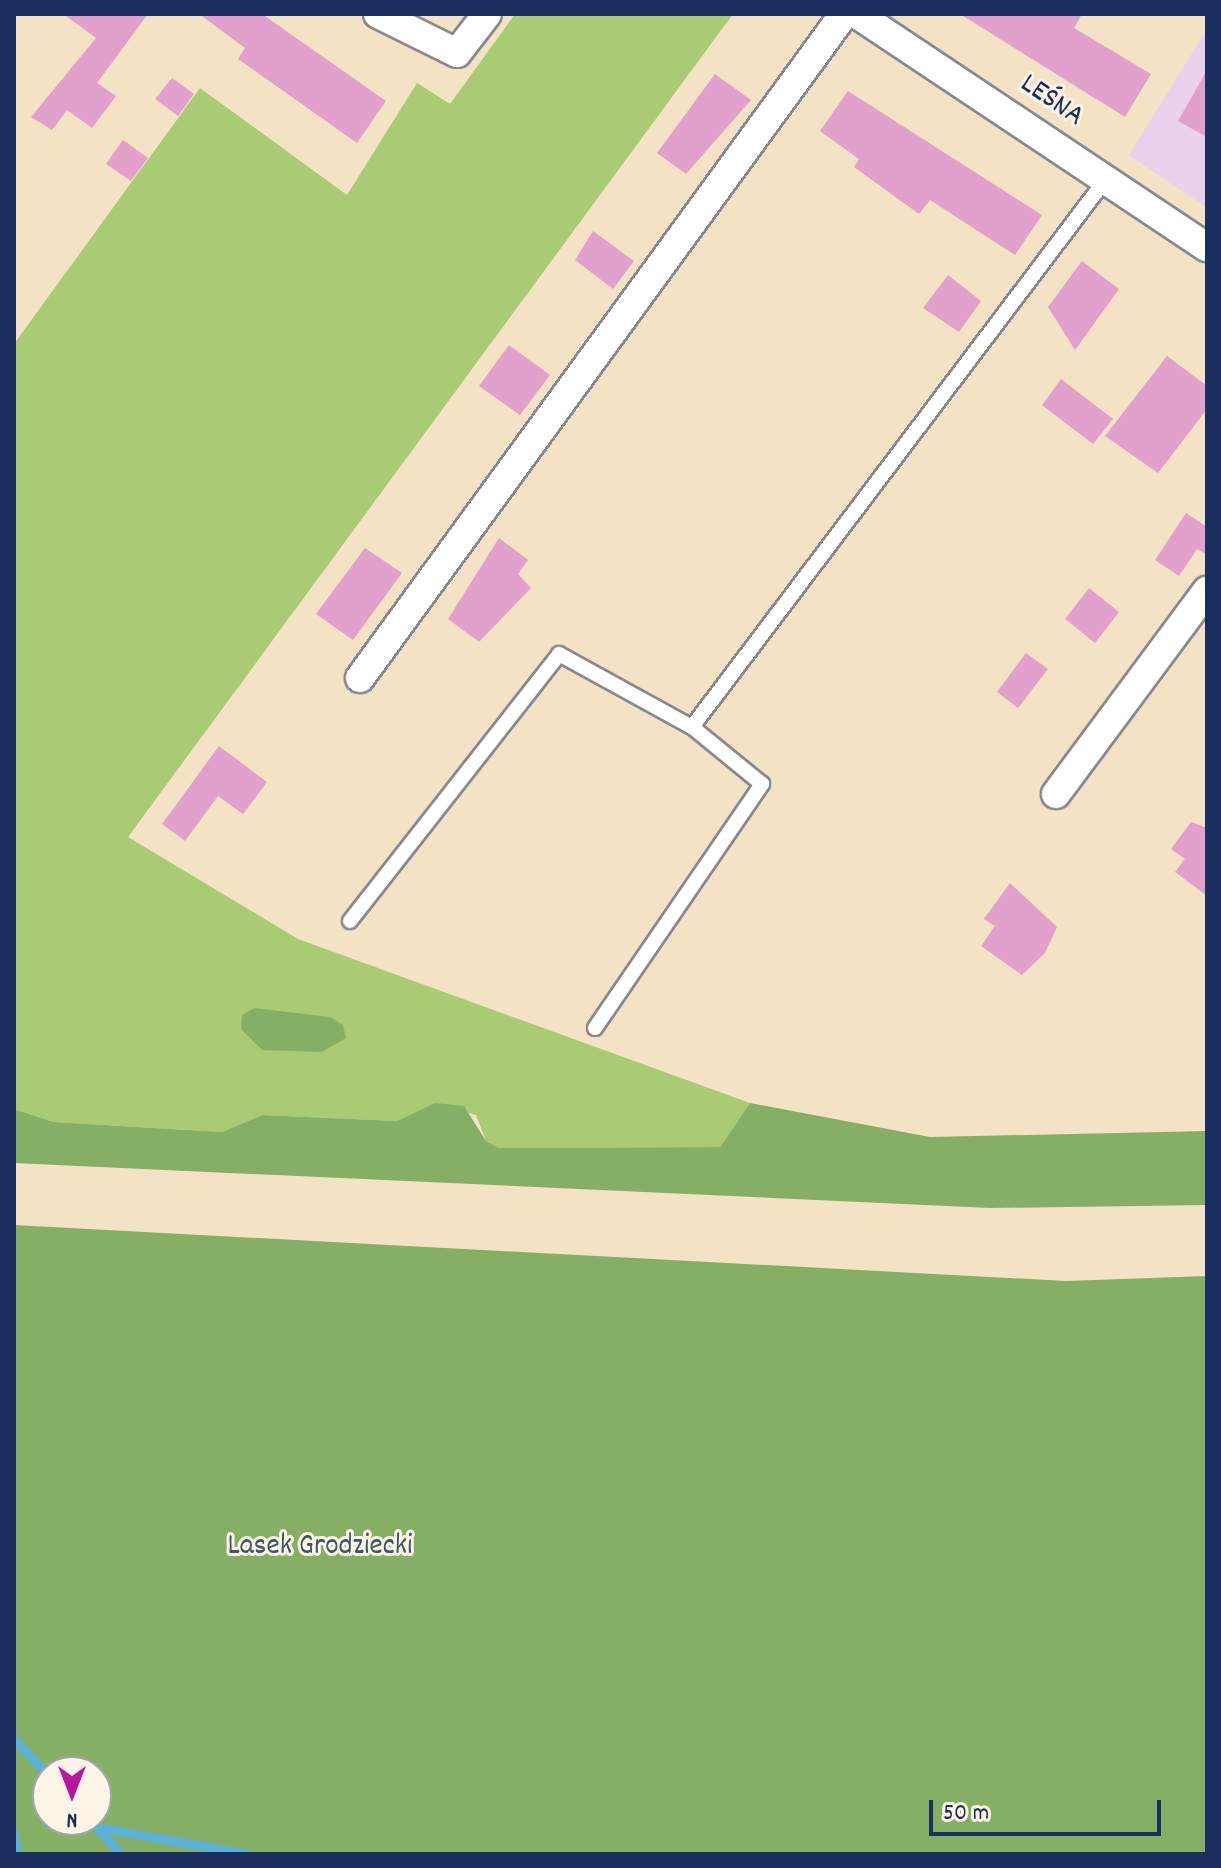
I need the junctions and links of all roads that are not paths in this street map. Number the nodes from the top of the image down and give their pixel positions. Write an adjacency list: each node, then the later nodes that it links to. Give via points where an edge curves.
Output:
1 (378, 14): 2 (street, via 457,53)
2 (487, 14)
3 (844, 14): 8 (street)
4 (857, 14): 5 (street, LEŚNA, via 922,48)
5 (1106, 179): 6 (street, LEŚNA); 9 (lane)
6 (1207, 247)
7 (1207, 591): 10 (street)
8 (360, 678)
9 (692, 727): 11 (lane, via 559,654); 12 (lane, via 762,784)
10 (1056, 794)
11 (350, 921)
12 (595, 1028)

